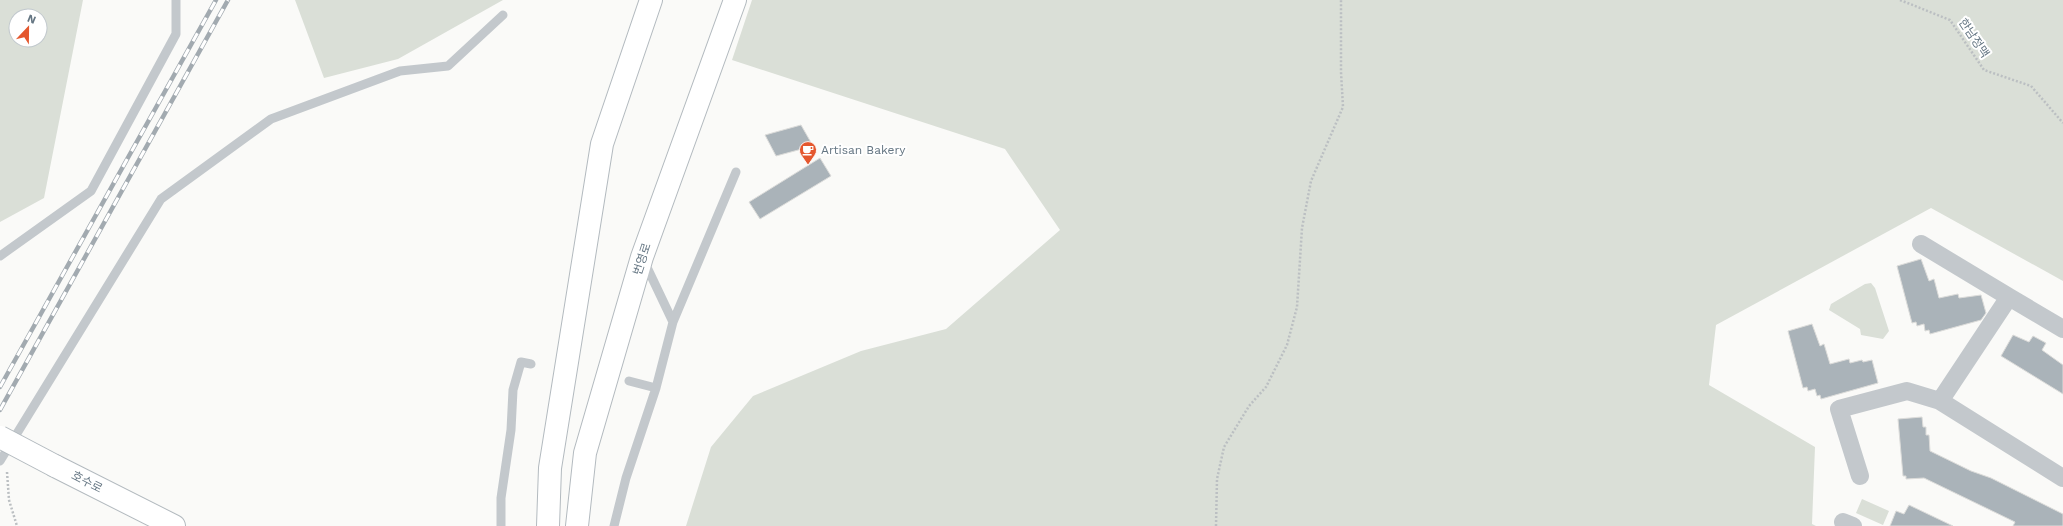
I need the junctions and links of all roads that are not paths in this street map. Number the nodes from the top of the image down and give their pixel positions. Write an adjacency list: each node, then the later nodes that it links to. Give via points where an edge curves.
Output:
1 (176, 0): 7 (lane, via 176,34 91,191)
2 (651, 0): 22 (street, via 602,144 550,468)
3 (735, 0): 8 (street, 번영로)
4 (503, 15): 17 (lane, via 448,66 400,71 271,119 162,199)
5 (736, 172): 10 (lane)
6 (1922, 244): 9 (street)
7 (0, 256)
8 (642, 257): 10 (lane); 23 (street, 번영로, via 585,452)
9 (2009, 297): 11 (street); 15 (street)
10 (673, 322): 14 (lane)
11 (2063, 328)
12 (531, 364): 21 (lane, via 521,362 513,390 511,430 501,498)
13 (629, 381): 14 (lane)
14 (656, 388): 24 (lane, via 626,478)
15 (1940, 401): 18 (street); 19 (street, via 1907,391 1839,409)
16 (0, 437): 20 (street, 호수로, bridge)
17 (0, 461)
18 (2061, 472)
19 (1860, 476)
20 (174, 526)
21 (502, 526)
22 (548, 526)
23 (577, 526)
24 (614, 526)

